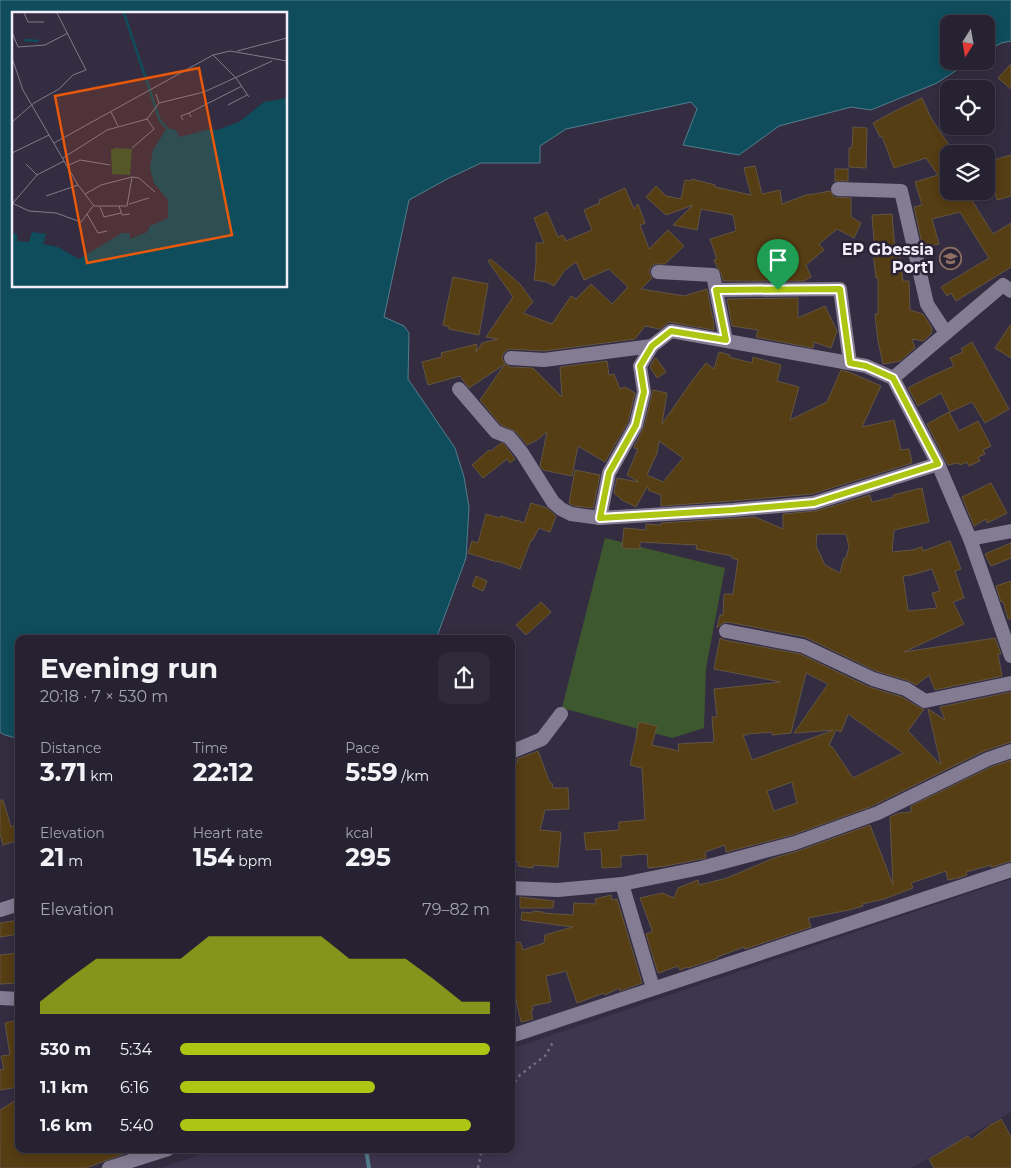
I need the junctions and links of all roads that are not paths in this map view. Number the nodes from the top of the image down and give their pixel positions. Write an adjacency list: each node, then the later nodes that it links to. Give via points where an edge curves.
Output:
1 (838, 189): 5 (street, via 901,191 927,304)
2 (658, 272): 3 (street, via 713,275)
3 (716, 290): 6 (street); 9 (street, via 840,289)
4 (1011, 291): 5 (street, via 1003,285)
5 (946, 333): 10 (street)
6 (726, 340): 7 (street, via 671,331); 9 (street)
7 (652, 346): 8 (street, via 544,360); 13 (street, via 640,366 644,392 636,425 609,473)
8 (512, 358)
9 (850, 363): 10 (street)
10 (893, 378): 12 (street)
11 (459, 389): 13 (street, via 496,432 510,437 553,502 571,514)
12 (938, 464): 13 (street, via 814,503); 15 (street)
13 (600, 518)
14 (1011, 531): 15 (street)
15 (970, 539): 17 (street)
16 (726, 631): 18 (street, via 803,646 873,679 906,689 925,701)
17 (1011, 656)
18 (1011, 683)
19 (560, 714): 20 (street, via 542,739)
20 (515, 750)
21 (1011, 751): 23 (street, via 878,813 795,843 701,868)
22 (1011, 870): 27 (street)
23 (622, 884): 24 (street, via 558,890); 27 (street)
24 (515, 888)
25 (15, 905): 26 (street)
26 (0, 910)
27 (654, 988): 30 (street)
28 (0, 998): 29 (street)
29 (15, 998)
30 (515, 1035)
31 (156, 1153): 32 (street)
32 (109, 1168)

